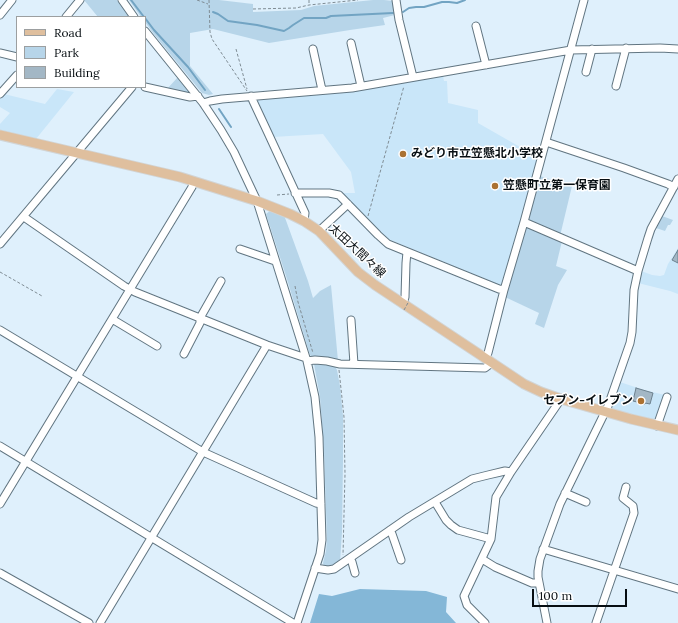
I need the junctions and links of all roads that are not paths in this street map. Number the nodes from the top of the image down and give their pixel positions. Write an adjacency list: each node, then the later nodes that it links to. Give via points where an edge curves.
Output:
1 (12, 0): 6 (street)
2 (80, 0): 7 (street)
3 (122, 0): 8 (street)
4 (396, 0): 22 (street)
5 (584, 0): 16 (street)
6 (0, 15)
7 (67, 16)
8 (133, 16)
9 (476, 26): 19 (street)
10 (146, 32): 30 (street)
11 (351, 43): 24 (street)
12 (626, 48): 14 (street); 15 (street); 25 (street)
13 (313, 49): 27 (street)
14 (592, 49): 16 (street); 20 (street)
15 (678, 49)
16 (571, 50): 19 (street); 33 (street)
17 (0, 53): 18 (street)
18 (16, 57)
19 (486, 65): 22 (street)
20 (586, 72)
21 (16, 75): 28 (street)
22 (413, 76): 24 (street)
23 (146, 86): 30 (street, via 190,97)
24 (361, 86): 27 (street)
25 (616, 86)
26 (131, 88): 34 (street)
27 (322, 90): 29 (street)
28 (0, 94)
29 (248, 95): 31 (street); 38 (street)
30 (198, 96): 31 (street)
31 (203, 103): 39 (street, via 228,140)
32 (0, 136): 34 (main road, 太田大間々線)
33 (546, 142): 37 (street); 43 (street)
34 (76, 153): 36 (main road, 太田大間々線); 41 (street)
35 (678, 179): 37 (street)
36 (194, 181): 39 (main road, 太田大間々線); 51 (street)
37 (674, 187): 49 (street, via 649,234)
38 (295, 193): 40 (street, via 329,193 339,196); 42 (street, via 304,213)
39 (257, 201): 42 (main road, 太田大間々線); 48 (street)
40 (348, 204): 44 (street); 47 (street, via 383,240)
41 (24, 217): 45 (street); 51 (street)
42 (304, 221): 44 (main road, 太田大間々線)
43 (524, 222): 49 (street); 52 (street)
44 (320, 231): 53 (main road, 太田大間々線, via 358,272)
45 (0, 244)
46 (240, 249): 48 (street)
47 (407, 252): 52 (street); 53 (street)
48 (275, 261): 61 (street)
49 (638, 271): 67 (street, via 630,343)
50 (221, 281): 54 (street)
51 (130, 289): 54 (street); 55 (street)
52 (504, 290): 62 (street)
53 (405, 305): 62 (main road, 太田大間々線)
54 (200, 318): 58 (street); 60 (street)
55 (112, 319): 59 (street); 64 (street)
56 (351, 320): 63 (street)
57 (0, 330): 64 (street)
58 (267, 345): 61 (street); 71 (street)
59 (157, 346)
60 (184, 354)
61 (308, 358): 63 (street); 79 (street, via 319,431)
62 (488, 360): 63 (street, via 489,365 485,368); 66 (main road, 太田大間々線, via 516,379)
63 (354, 364)
64 (77, 376): 71 (street); 72 (street)
65 (667, 397): 68 (street)
66 (561, 399): 67 (main road, 太田大間々線); 73 (street)
67 (605, 412): 68 (main road, 太田大間々線); 75 (street)
68 (658, 426): 69 (main road, 太田大間々線)
69 (678, 430)
70 (0, 446): 72 (street)
71 (203, 452): 79 (street); 81 (street)
72 (26, 462): 78 (street); 81 (street)
73 (511, 472): 76 (street, via 488,474 472,480); 82 (street, via 495,499)
74 (626, 487): 88 (street, via 623,498 633,506 634,513)
75 (565, 493): 77 (street); 83 (street)
76 (434, 502): 80 (street); 82 (street, via 446,520 458,530)
77 (586, 502)
78 (0, 504)
79 (321, 504): 87 (street, via 322,540)
80 (390, 530): 85 (street); 86 (street)
81 (151, 538): 94 (street); 95 (street)
82 (491, 539): 84 (street)
83 (543, 549): 88 (street); 91 (street, via 538,566)
84 (482, 559): 91 (street, via 532,583); 97 (street, via 464,596 467,605)
85 (348, 560): 87 (street, via 332,570); 90 (street, via 352,562)
86 (400, 560)
87 (316, 568): 96 (street)
88 (613, 570): 92 (street); 99 (street)
89 (0, 573): 93 (street)
90 (355, 573)
91 (539, 583): 98 (street)
92 (678, 589)
93 (89, 623)
94 (100, 623)
95 (293, 623)
96 (297, 623)
97 (485, 623)
98 (547, 623)
99 (596, 623)

